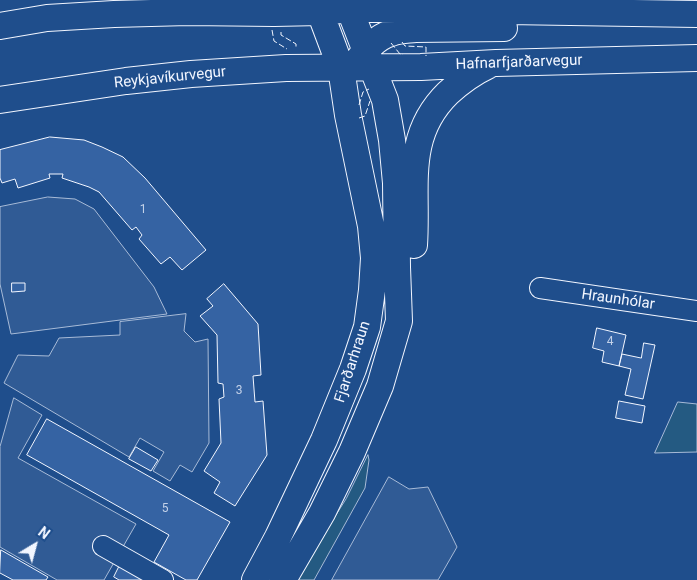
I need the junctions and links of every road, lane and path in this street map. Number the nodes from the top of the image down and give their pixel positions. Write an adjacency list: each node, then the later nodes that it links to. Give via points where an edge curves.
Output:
1 (216, 0): 5 (main road)
2 (568, 0): 6 (main road, via 632,4)
3 (348, 5): 4 (main road); 6 (main road, via 380,9); 9 (main road)
4 (317, 6): 5 (main road, via 274,13); 9 (main road, Fjarðarhraun)
5 (188, 12): 7 (main road, via 47,18)
6 (695, 14): 9 (main road, via 636,24 402,30 389,33 376,42)
7 (0, 26)
8 (697, 58): 10 (main road, Hafnarfjarðarvegur)
9 (358, 63): 10 (main road, Hafnarfjarðarvegur, via 421,67); 11 (main road, Reykjavíkurvegur, via 191,74); 14 (main road, Fjarðarhraun, via 385,100 392,140); 17 (main road, Fjarðarhraun, via 346,101 371,226 374,258 367,327 324,440)
10 (496, 63): 14 (main road, via 466,78 440,101 420,136 415,169 411,277)
11 (0, 100)
12 (540, 288): 13 (street, Hraunhólar)
13 (697, 311)
14 (399, 321): 18 (main road, Fjarðarhraun, via 380,386 352,452 322,514)
15 (103, 546): 16 (street)
16 (163, 580)
17 (255, 580)
18 (283, 580)

